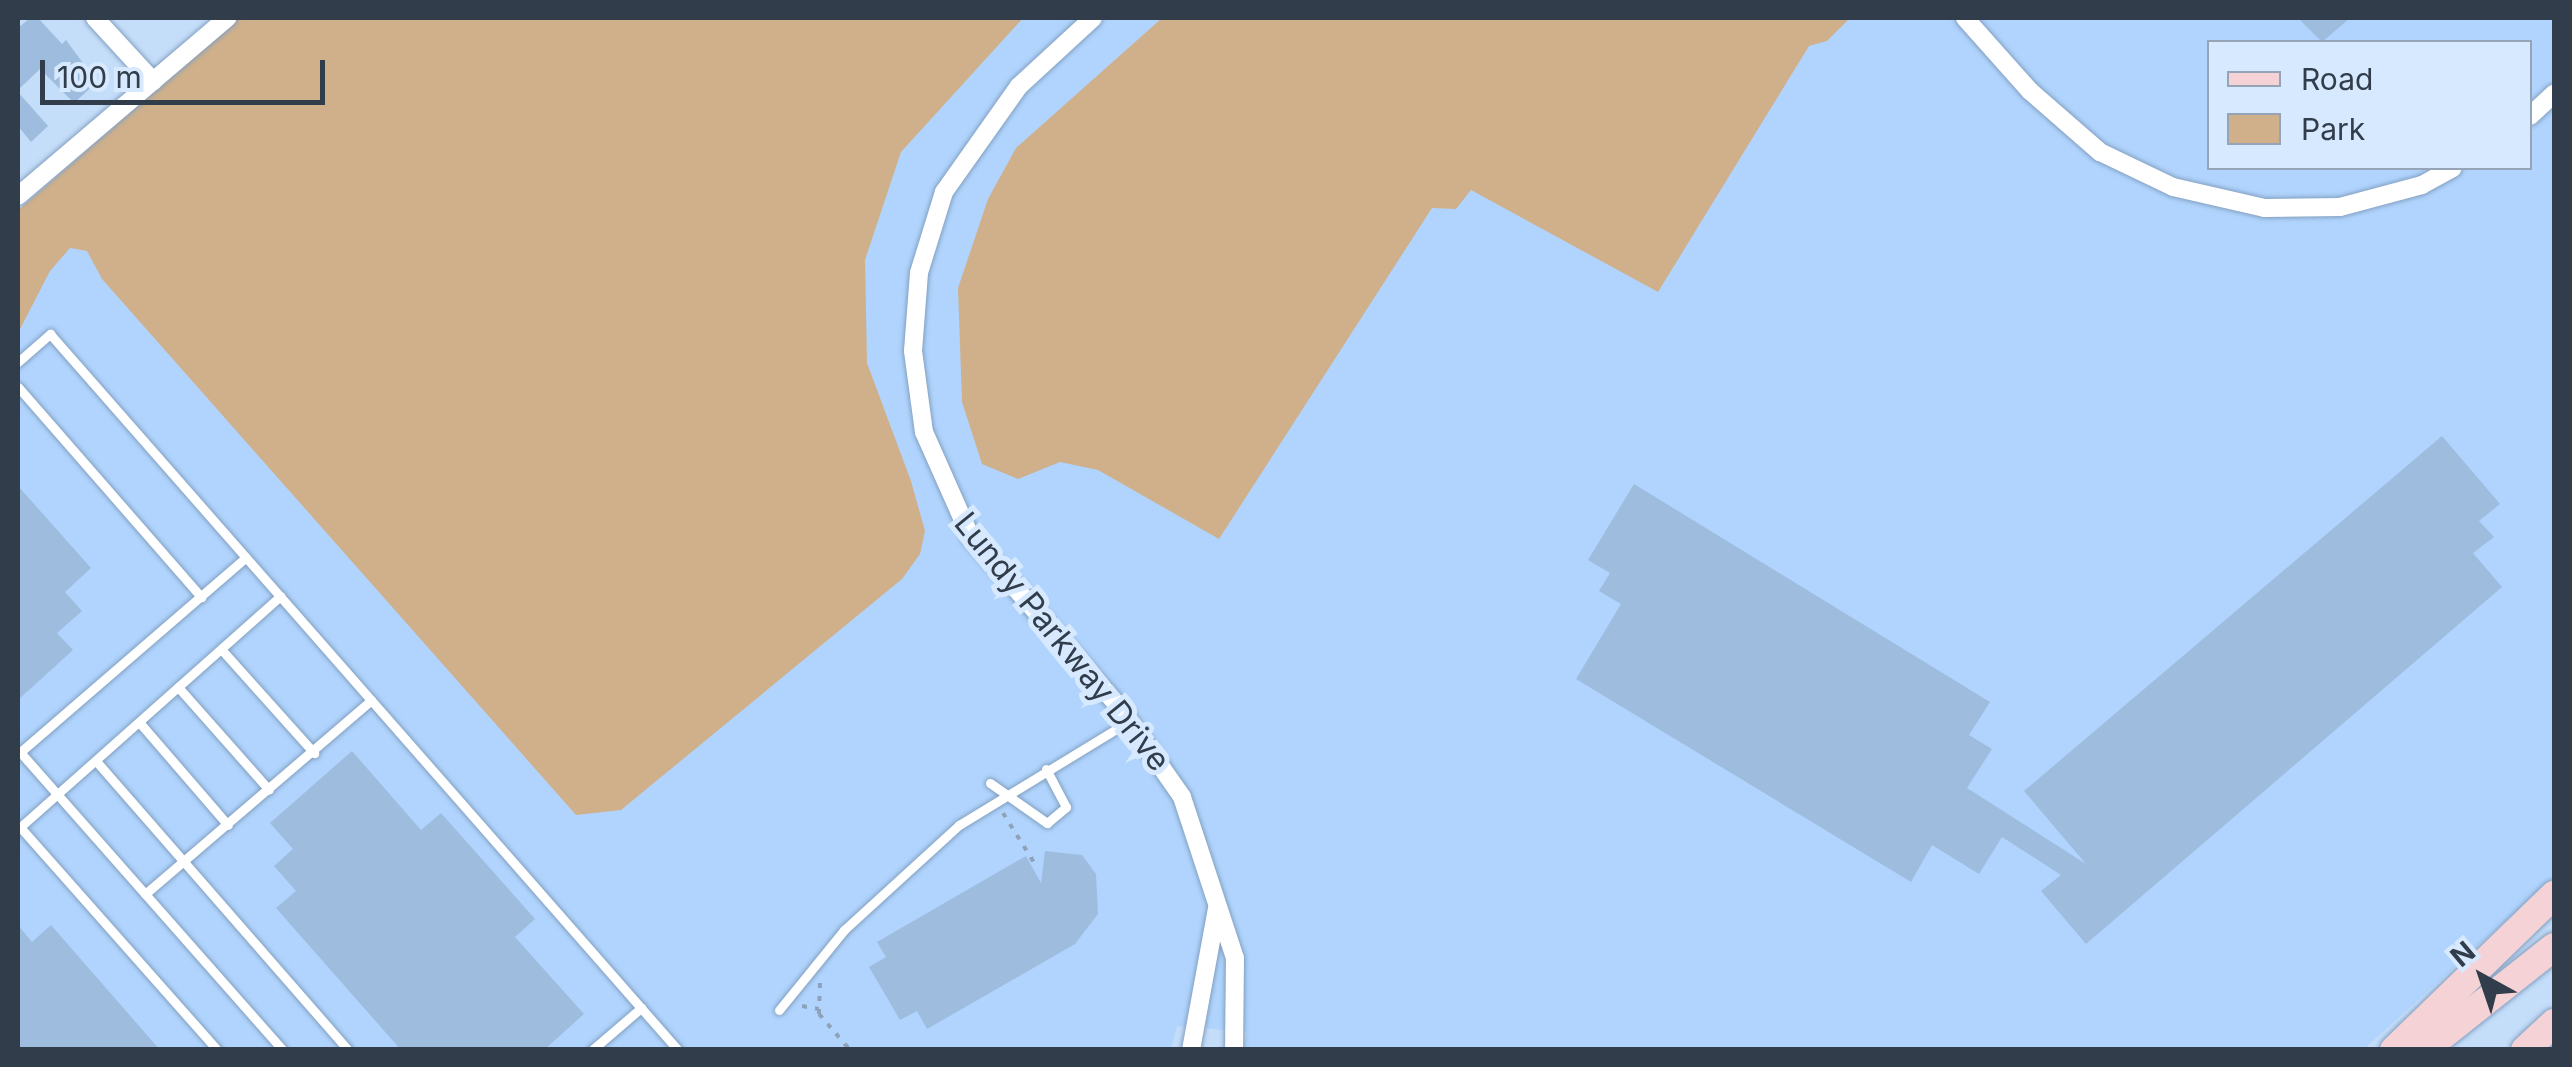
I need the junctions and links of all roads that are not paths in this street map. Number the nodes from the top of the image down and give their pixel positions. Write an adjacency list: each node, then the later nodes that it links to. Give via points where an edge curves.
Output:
1 (96, 18): 5 (street)
2 (228, 18): 5 (street)
3 (1093, 18): 18 (street, Lundy Parkway Drive, via 1018,86 944,192 919,273 914,351 924,432 970,536)
4 (1966, 18): 8 (street, via 2030,91 2100,152 2173,187 2265,208 2340,207 2422,185)
5 (153, 81): 9 (street)
6 (2554, 94): 7 (street)
7 (2532, 114)
8 (2449, 170)
9 (18, 196)
10 (18, 362): 12 (lane, via 50,334)
11 (18, 387): 13 (lane)
12 (246, 557): 13 (lane); 14 (lane)
13 (201, 596): 21 (lane)
14 (280, 596): 15 (lane); 17 (lane)
15 (221, 649): 16 (lane); 20 (lane)
16 (178, 687): 19 (lane); 25 (lane)
17 (371, 700): 20 (lane); 35 (lane)
18 (1130, 720): 23 (lane); 33 (street, Lundy Parkway Drive, via 1182,796)
19 (139, 722): 22 (lane); 28 (lane)
20 (314, 752): 25 (lane)
21 (19, 753): 27 (lane)
22 (96, 761): 27 (lane); 30 (lane)
23 (1046, 769): 26 (lane); 26 (lane, via 1066,807 1057,817 1036,822)
24 (990, 784): 26 (lane)
25 (269, 790): 28 (lane)
26 (1010, 792): 36 (lane, via 959,825 880,895 809,968)
27 (58, 795): 29 (lane); 31 (lane)
28 (228, 824): 30 (lane)
29 (19, 828): 38 (lane)
30 (183, 862): 31 (lane); 40 (lane)
31 (145, 894): 39 (lane)
32 (2554, 895): 45 (main road)
33 (1218, 904): 43 (street, Lundy Parkway Drive); 44 (street, Lundy Parkway Drive, via 1235,958)
34 (2554, 948): 46 (main road)
35 (641, 1008): 41 (lane); 42 (lane)
36 (779, 1010)
37 (2554, 1023): 47 (main road)
38 (216, 1050)
39 (283, 1050)
40 (348, 1050)
41 (592, 1050)
42 (678, 1050)
43 (1191, 1050)
44 (1234, 1050)
45 (2394, 1050)
46 (2424, 1050)
47 (2526, 1050)

